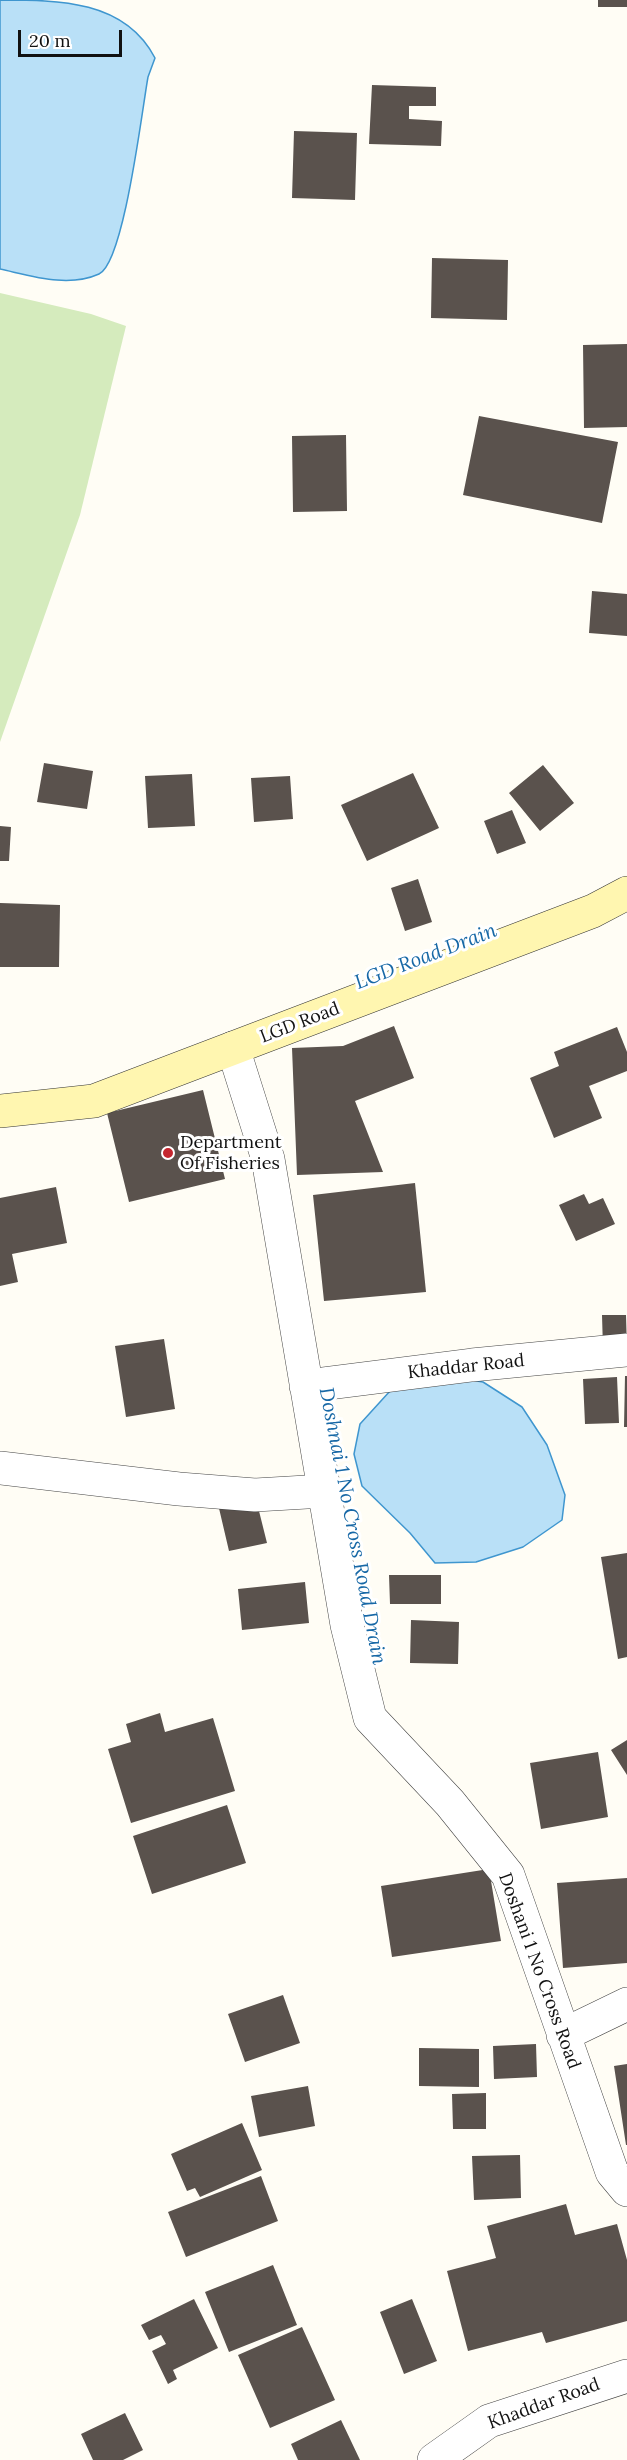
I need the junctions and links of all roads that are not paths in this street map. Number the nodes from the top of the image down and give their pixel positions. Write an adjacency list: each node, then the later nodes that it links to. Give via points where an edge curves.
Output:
1 (627, 893): 2 (main road, LGD Road, via 593,911)
2 (233, 1048): 3 (main road, LGD Road, via 94,1101); 5 (street, Doshani 1 No Cross Road, via 268,1160)
3 (0, 1111)
4 (627, 1350): 5 (street, Khaddar Road)
5 (306, 1386): 7 (street, Doshani 1 No Cross Road)
6 (0, 1468): 7 (street, via 179,1490 244,1494)
7 (324, 1491): 9 (street, Doshani 1 No Cross Road, via 347,1625 370,1718 450,1803 508,1875)
8 (627, 2004): 9 (street)
9 (563, 2035): 10 (street, Doshani 1 No Cross Road, via 612,2172)
10 (627, 2190)
11 (627, 2376): 12 (street, Khaddar Road, via 489,2421)
12 (446, 2456)

